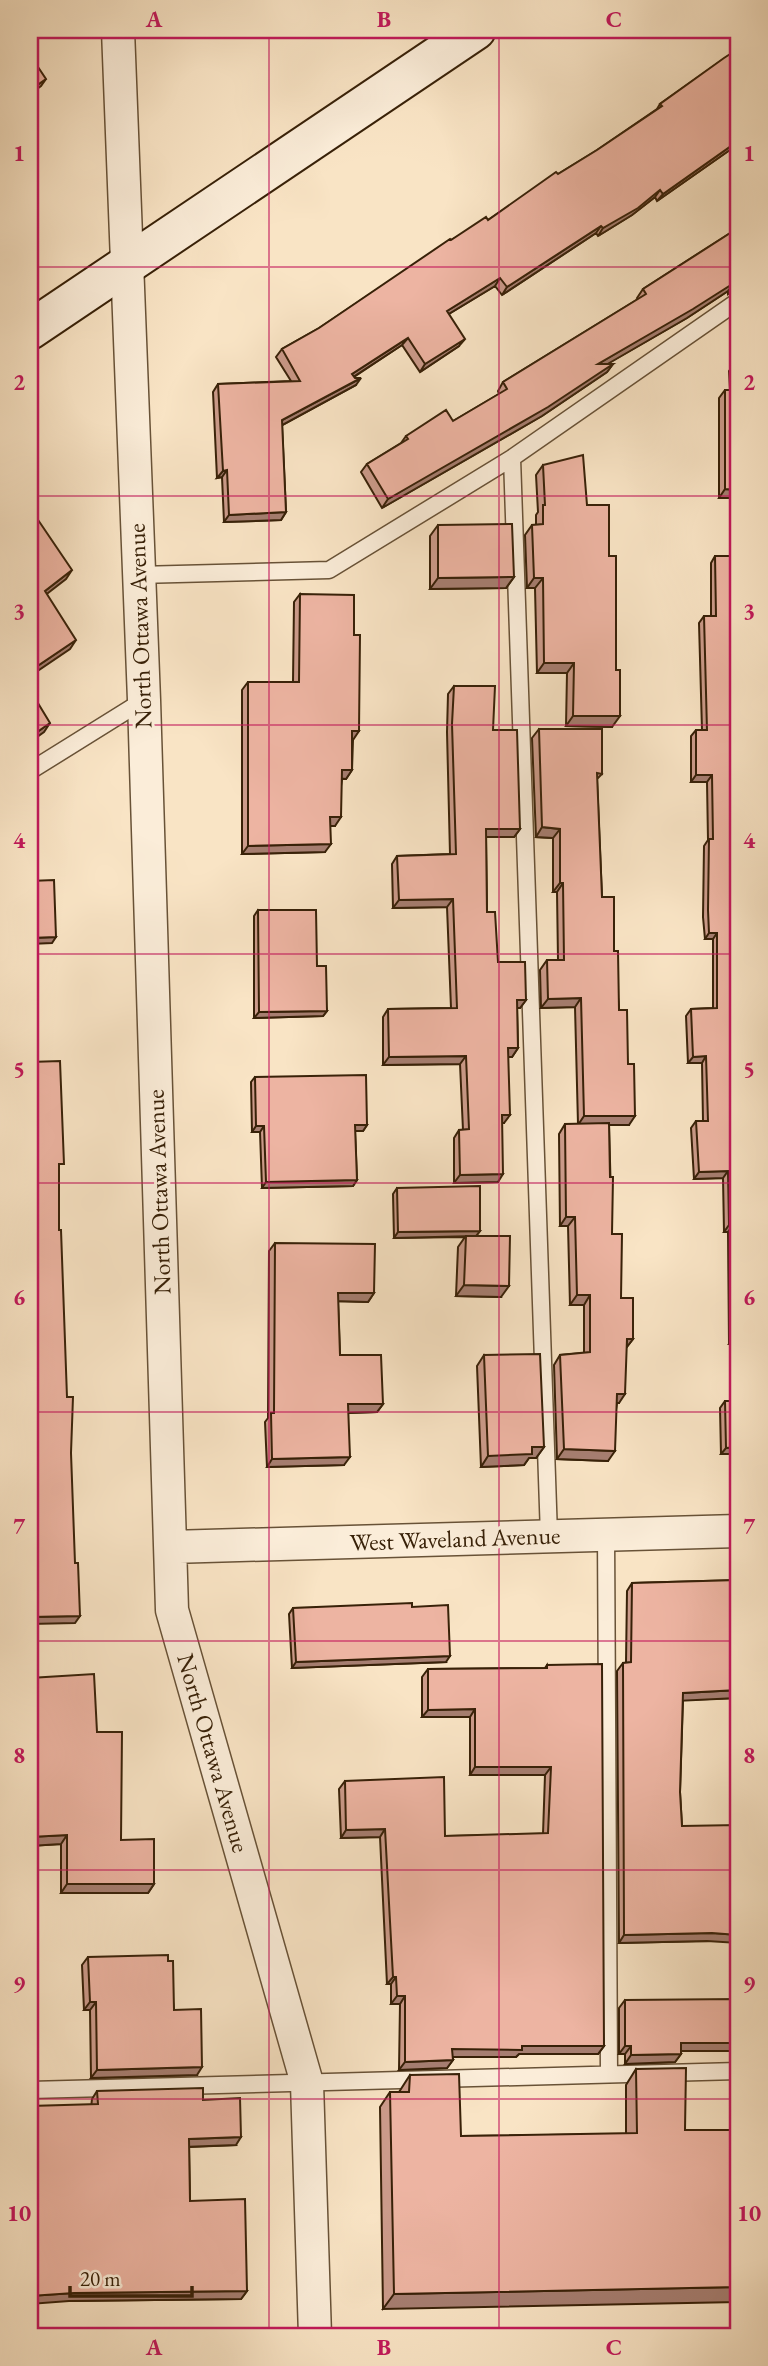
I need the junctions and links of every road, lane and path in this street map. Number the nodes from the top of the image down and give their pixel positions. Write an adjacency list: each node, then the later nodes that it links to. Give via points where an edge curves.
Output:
1 (118, 30): 3 (street, North Ottawa Avenue)
2 (476, 30): 3 (main road)
3 (127, 266): 5 (main road); 7 (street, North Ottawa Avenue)
4 (738, 301): 6 (lane)
5 (30, 330)
6 (512, 458): 7 (lane, via 329,570); 12 (lane)
7 (138, 575): 8 (street, North Ottawa Avenue)
8 (144, 700): 9 (lane); 13 (street, North Ottawa Avenue)
9 (30, 771)
10 (738, 1531): 11 (street, West Waveland Avenue)
11 (606, 1535): 12 (street, West Waveland Avenue); 15 (lane)
12 (549, 1536): 13 (street, West Waveland Avenue)
13 (171, 1547): 16 (street, North Ottawa Avenue, via 172,1611)
14 (738, 2071): 15 (lane)
15 (609, 2074): 16 (lane)
16 (307, 2083): 17 (lane); 18 (street, North Ottawa Avenue)
17 (30, 2090)
18 (314, 2336)

